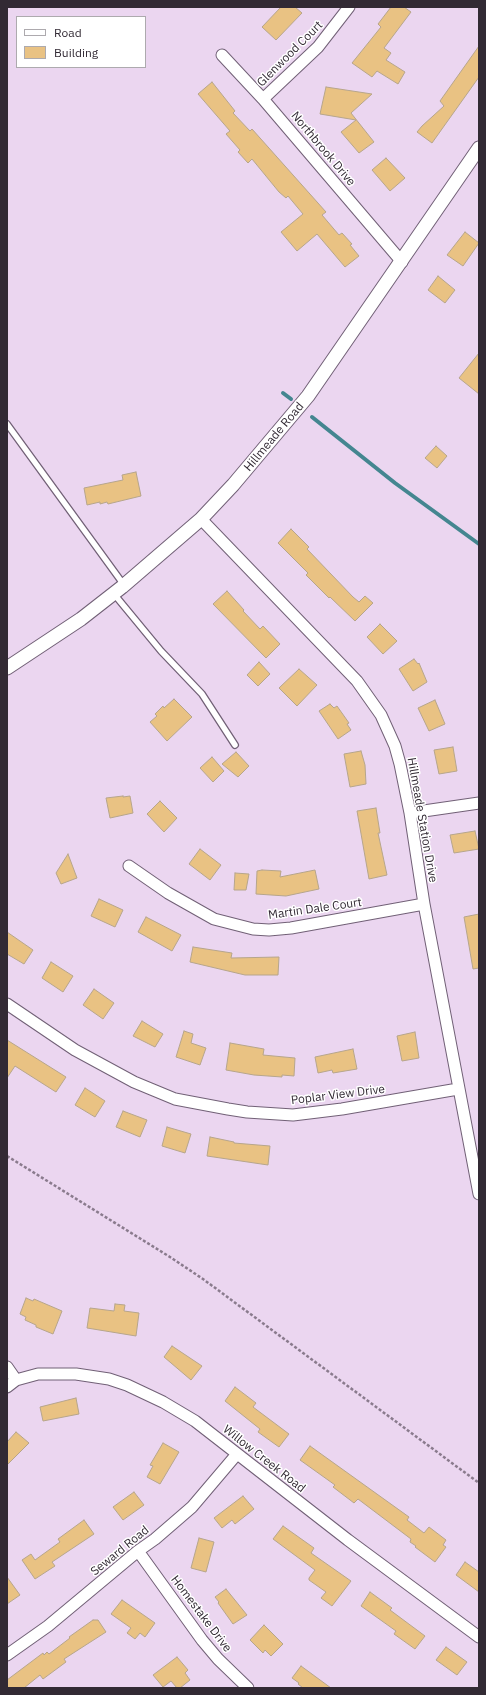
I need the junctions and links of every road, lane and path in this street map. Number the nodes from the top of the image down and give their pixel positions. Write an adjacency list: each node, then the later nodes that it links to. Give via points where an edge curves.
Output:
1 (348, 7): 3 (street, Glenwood Court, via 318,47)
2 (222, 55): 3 (street, Northbrook Drive)
3 (263, 99): 5 (street, Northbrook Drive)
4 (479, 148): 5 (street, Hillmeade Road)
5 (402, 262): 7 (street, Hillmeade Road, via 308,396 263,451)
6 (7, 424): 8 (lane)
7 (201, 519): 8 (street, Hillmeade Road); 13 (street, Hillmeade Station Drive, via 348,670 369,697 395,746)
8 (124, 585): 9 (street, Hillmeade Road)
9 (114, 594): 10 (street, Hillmeade Road); 11 (lane, via 161,652 202,694)
10 (7, 668)
11 (235, 745)
12 (479, 802): 13 (street)
13 (410, 814): 15 (street, Hillmeade Station Drive)
14 (129, 866): 15 (street, Martin Dale Court, via 168,893 214,918 253,929 291,928)
15 (424, 904): 17 (street, Hillmeade Station Drive)
16 (7, 1004): 17 (street, Poplar View Drive, via 75,1050 134,1082 175,1099 247,1112 293,1114 342,1109)
17 (458, 1090): 19 (street, Hillmeade Station Drive)
18 (7, 1156): 24 (path, via 203,1279)
19 (479, 1194)
20 (7, 1367): 21 (street)
21 (16, 1380): 22 (street, Willow Creek Road); 23 (street, Willow Creek Road, via 38,1374 76,1374 109,1379 127,1385 195,1421)
22 (7, 1387)
23 (237, 1454): 25 (street, Seward Road, via 192,1507); 26 (street, Willow Creek Road)
24 (479, 1484)
25 (138, 1551): 27 (street, Seward Road, via 86,1596); 28 (street, Homestake Drive, via 202,1640)
26 (479, 1637)
27 (7, 1655)
28 (248, 1688)

